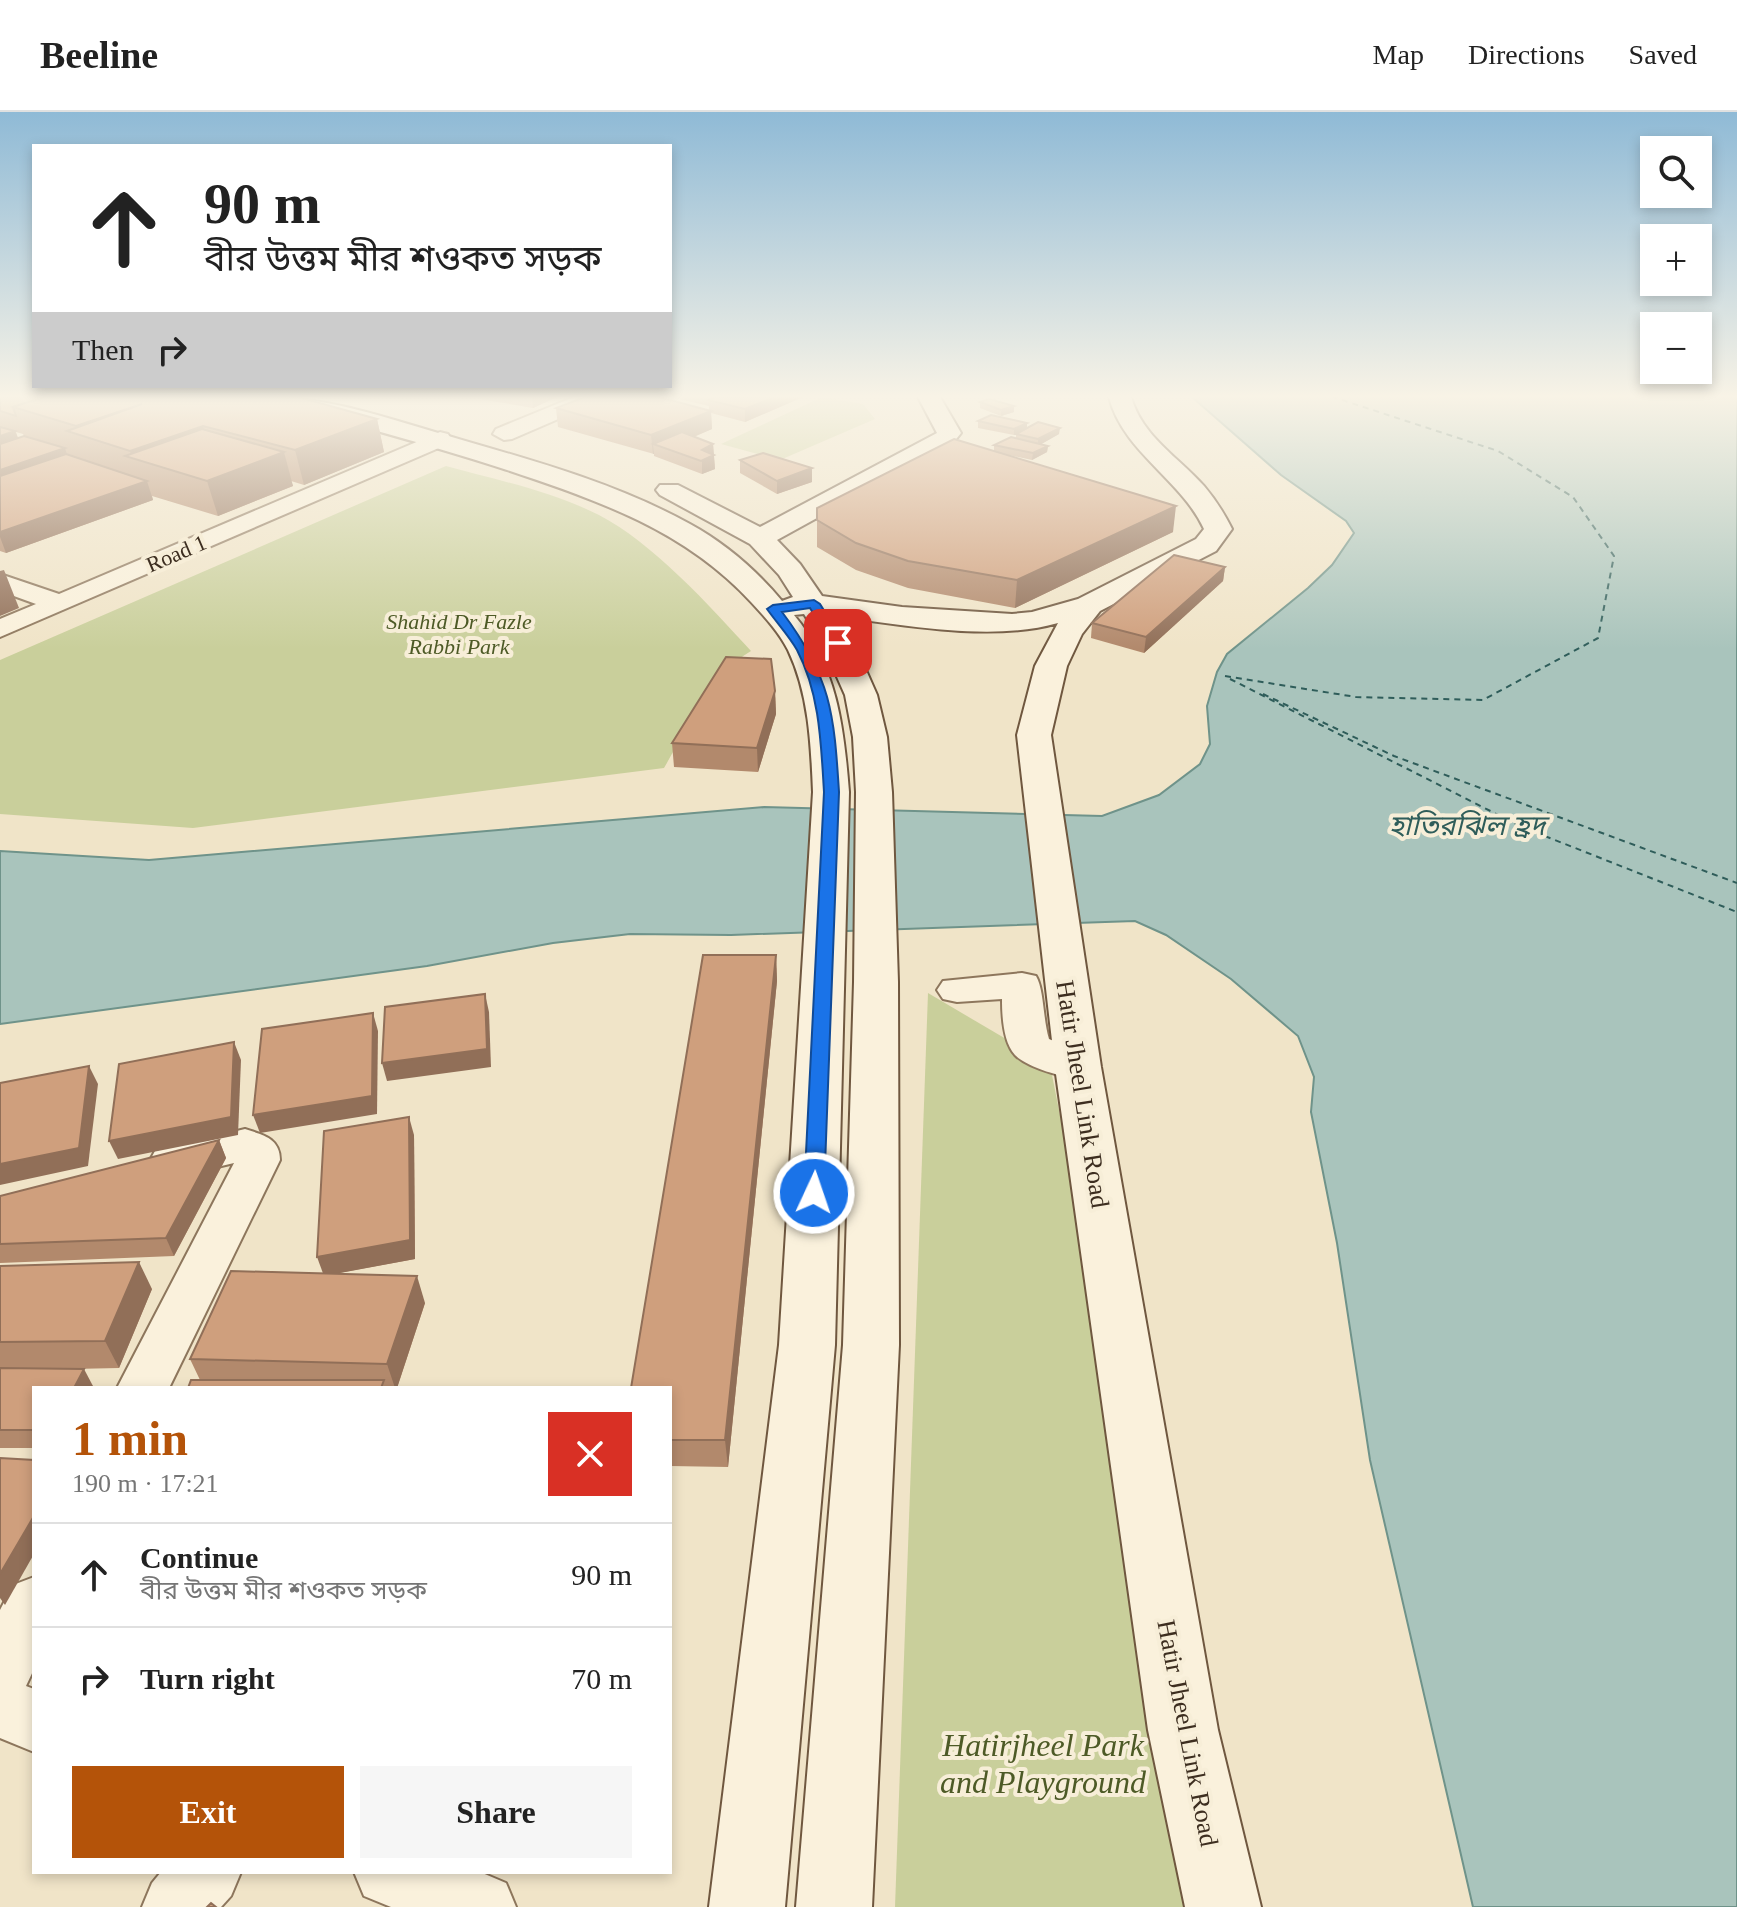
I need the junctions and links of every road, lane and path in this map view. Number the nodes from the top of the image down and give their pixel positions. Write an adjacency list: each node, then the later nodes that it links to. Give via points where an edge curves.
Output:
1 (343, 481): 8 (street, Road 1)
2 (567, 481): 11 (main road, via 670,521 708,544)
3 (649, 481): 6 (main road)
4 (866, 481): 6 (main road)
5 (1184, 481): 10 (main road, Hatir Jheel Link Road, via 1218,529 1214,538)
6 (760, 538): 9 (main road)
7 (0, 582): 8 (street)
8 (60, 603): 12 (street, Road 1)
9 (814, 604): 10 (main road, via 1012,623); 11 (main road); 13 (main road, via 861,695 870,737 874,792)
10 (1089, 605): 15 (main road, Hatir Jheel Link Road, via 1064,633 1042,692 1034,735)
11 (773, 609): 13 (main road, via 803,649 822,696)
12 (0, 629)
13 (850, 982): 26 (main road); 27 (main road, via 871,1345)
14 (957, 990): 15 (street, via 1022,985 1022,1016 1031,1047)
15 (1078, 1067): 28 (main road, Hatir Jheel Link Road, via 1183,1730)
16 (138, 1170): 17 (street, via 245,1145 258,1151)
17 (144, 1386)
18 (32, 1609): 19 (street)
19 (0, 1673)
20 (0, 1706): 21 (street)
21 (32, 1720)
22 (205, 1874): 24 (street)
23 (393, 1874): 25 (street)
24 (176, 1907)
25 (482, 1907)
26 (747, 1907)
27 (834, 1907)
28 (1223, 1907)

